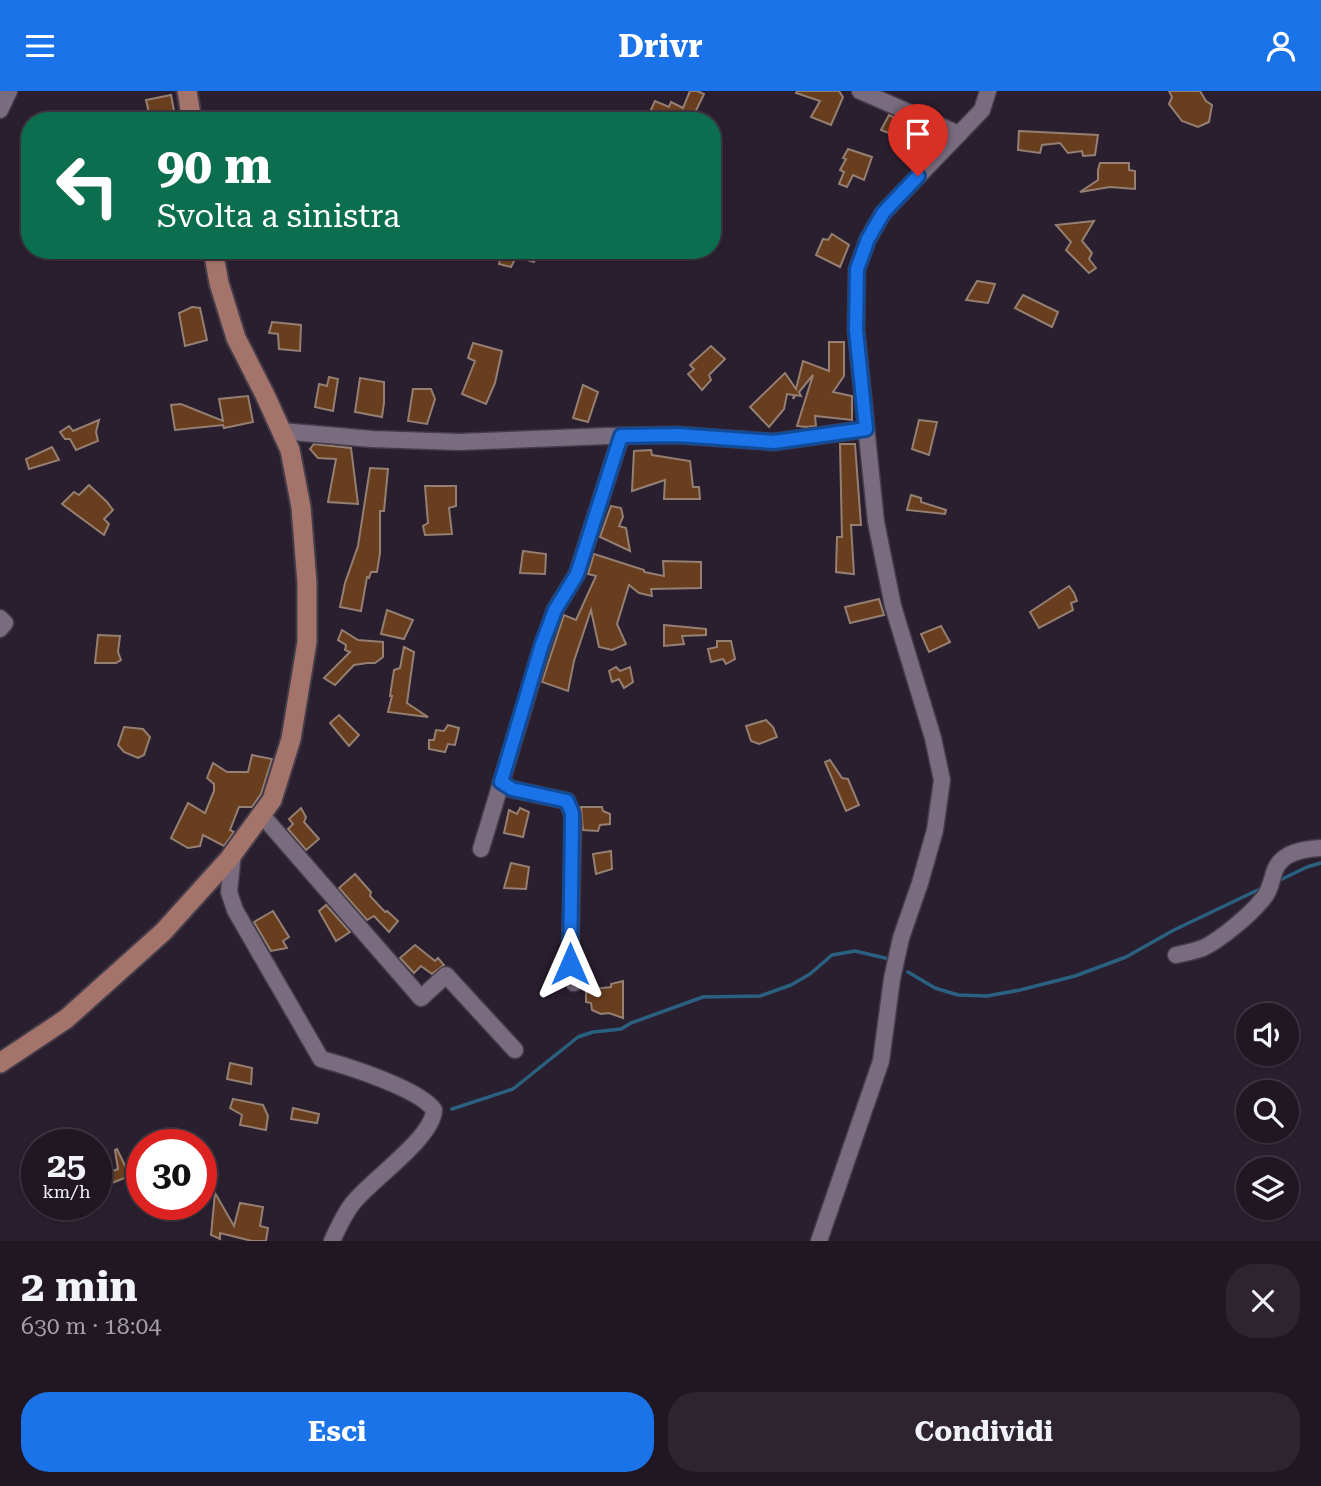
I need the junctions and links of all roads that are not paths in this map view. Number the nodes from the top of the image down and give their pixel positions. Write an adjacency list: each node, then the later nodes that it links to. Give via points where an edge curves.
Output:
1 (9, 91): 5 (street)
2 (187, 91): 6 (main road)
3 (859, 91): 7 (street)
4 (988, 91): 7 (street, via 982,110)
5 (0, 110)
6 (190, 112)
7 (959, 134): 9 (street, via 883,213 857,269 856,330)
8 (215, 259): 10 (main road, via 236,338)
9 (866, 429): 11 (street, via 774,442); 24 (street, via 876,521 893,606 942,780 935,830 892,979 881,1061)
10 (281, 431): 11 (street, via 459,442); 15 (main road, via 290,450 300,507 307,642 291,739 272,800)
11 (621, 436): 14 (street, via 577,574 555,610 542,644)
12 (0, 618): 13 (street, via 5,623)
13 (0, 629)
14 (501, 782): 17 (street); 20 (street, via 512,789 567,801 570,807)
15 (261, 814): 18 (main road); 21 (street, via 421,998 446,975)
16 (1321, 848): 19 (street, via 1297,851 1282,859 1256,907 1203,948)
17 (481, 849)
18 (233, 853): 22 (main road, via 163,932 66,1019); 23 (street, via 231,900 321,1059 407,1090 434,1110 426,1131 352,1203)
19 (1176, 955)
20 (573, 983)
21 (515, 1050)
22 (0, 1063)
23 (332, 1241)
24 (819, 1241)

